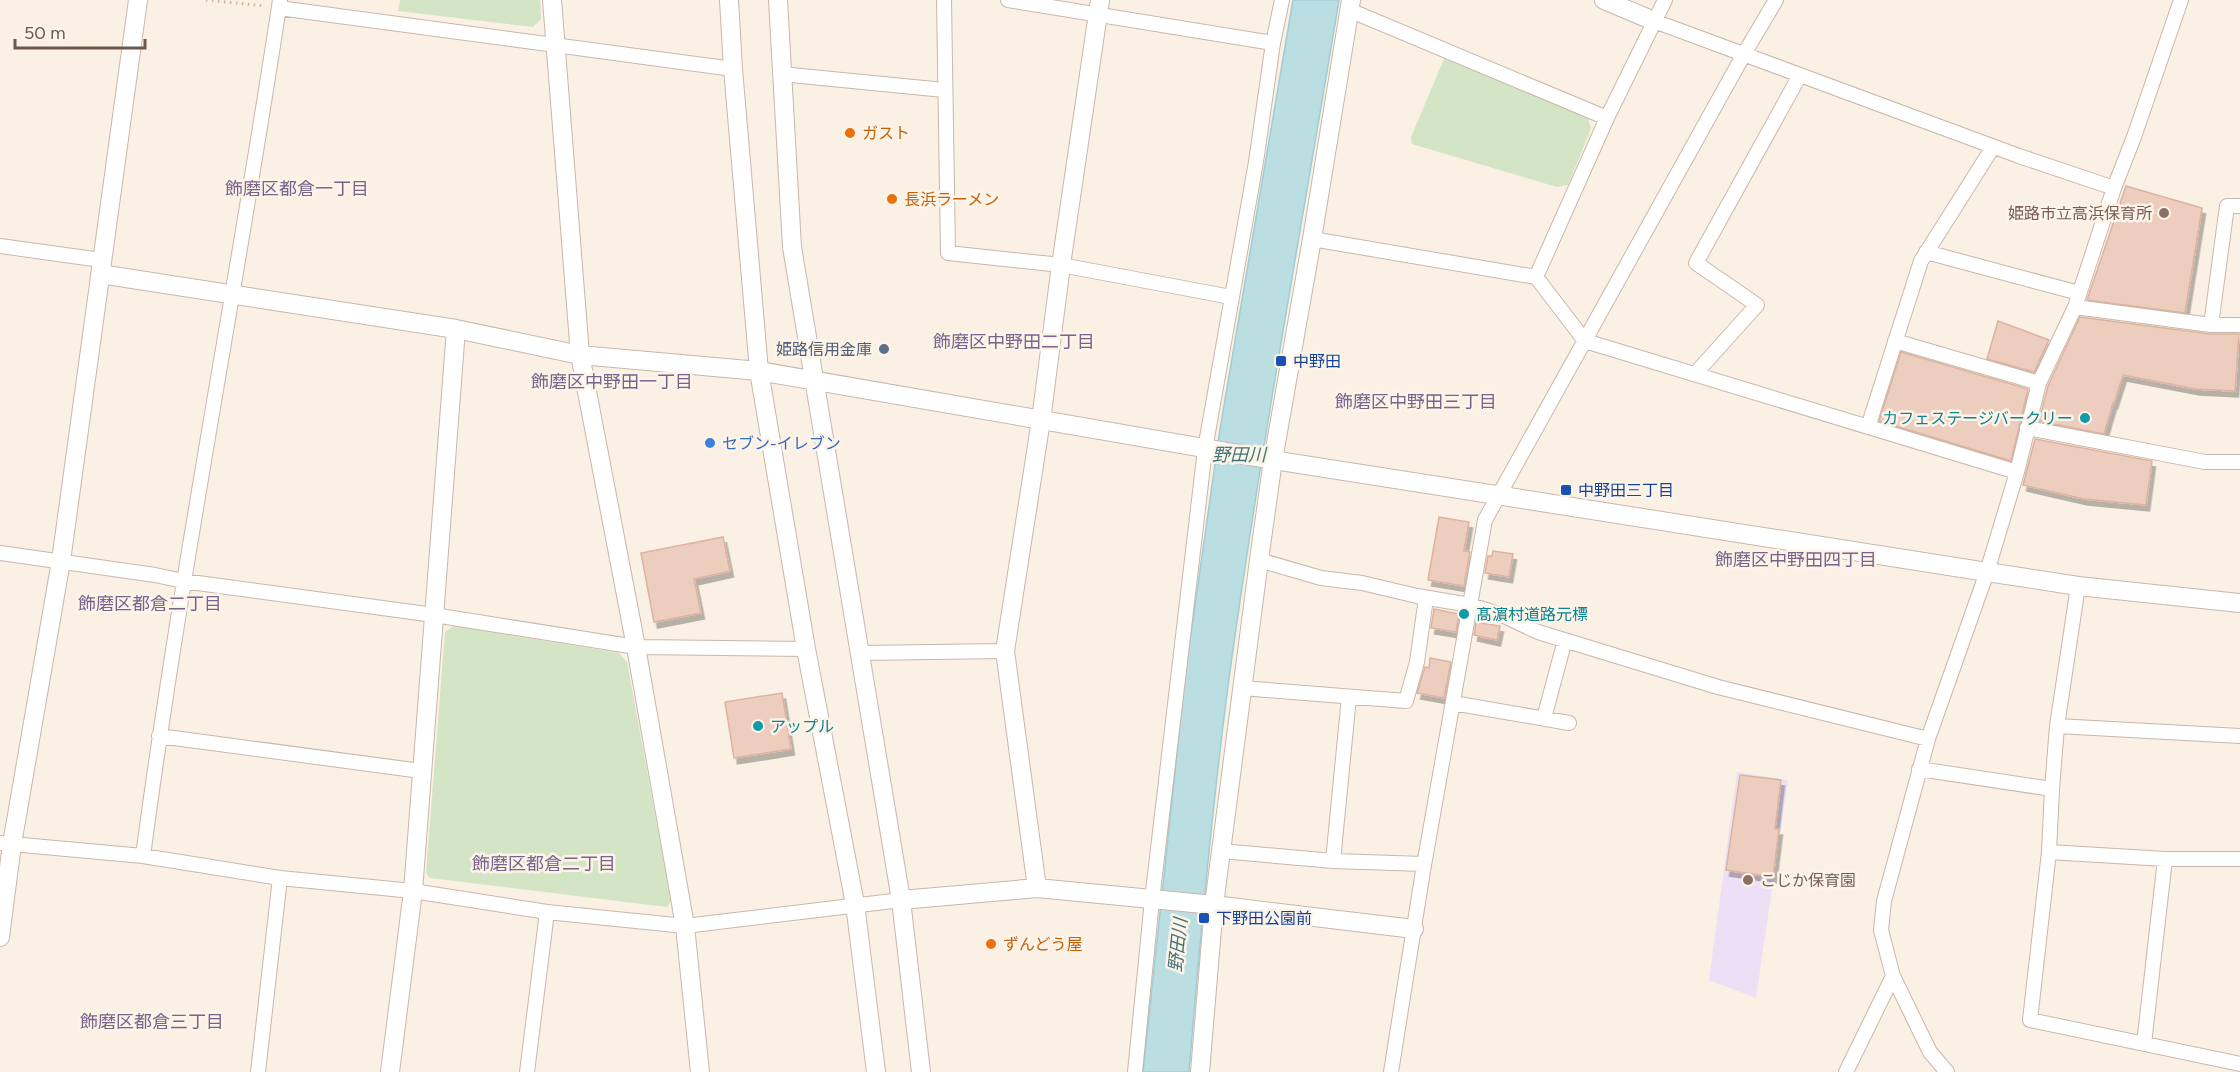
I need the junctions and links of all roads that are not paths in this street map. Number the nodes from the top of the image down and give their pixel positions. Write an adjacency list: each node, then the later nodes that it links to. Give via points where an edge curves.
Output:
1 (138, 0): 31 (street)
2 (552, 0): 16 (street)
3 (729, 0): 19 (street)
4 (778, 0): 20 (street)
5 (944, 0): 22 (street)
6 (1008, 0): 14 (street)
7 (1282, 0): 17 (street)
8 (1604, 0): 15 (street)
9 (1665, 0): 15 (street)
10 (1776, 0): 18 (street)
11 (2181, 0): 25 (street)
12 (280, 4): 16 (street); 34 (street)
13 (1350, 5): 23 (street); 27 (street)
14 (1099, 8): 17 (street); 30 (street)
15 (1654, 21): 18 (street); 23 (street)
16 (554, 44): 19 (street); 42 (street)
17 (1274, 44): 35 (street)
18 (1744, 54): 21 (street); 40 (street)
19 (733, 69): 43 (street)
20 (781, 74): 22 (street); 45 (street, via 792,247)
21 (1800, 75): 24 (street); 44 (street, via 1696,263 1757,305)
22 (944, 90): 30 (street, via 948,253)
23 (1608, 118): 32 (street)
24 (1993, 147): 25 (street); 29 (street)
25 (2114, 188): 33 (street)
26 (2240, 206): 37 (street, via 2227,206)
27 (1312, 239): 32 (street); 51 (street)
28 (0, 246): 31 (street)
29 (1926, 252): 33 (street); 41 (street)
30 (1060, 265): 35 (street); 47 (street)
31 (100, 267): 34 (street); 57 (street)
32 (1536, 277): 40 (street)
33 (2079, 292): 36 (street)
34 (231, 295): 39 (street); 59 (street)
35 (1231, 297): 50 (street)
36 (2075, 306): 37 (street); 46 (street)
37 (2211, 325): 38 (street)
38 (2240, 325)
39 (456, 329): 42 (street); 64 (street)
40 (1585, 341): 44 (street); 54 (street)
41 (1895, 341): 46 (street); 48 (street)
42 (580, 355): 43 (street); 66 (street)
43 (759, 371): 45 (street); 67 (street)
44 (1695, 374): 48 (street)
45 (813, 381): 47 (street); 69 (street)
46 (2039, 383): 49 (street)
47 (1041, 420): 50 (street); 68 (street)
48 (1868, 427): 53 (street)
49 (2027, 428): 52 (street, via 2205,462); 53 (street)
50 (1204, 448): 51 (street); 94 (street)
51 (1273, 460): 54 (street); 56 (street)
52 (2240, 462)
53 (2017, 472): 58 (street)
54 (1500, 496): 58 (street); 63 (street, via 1485,520)
55 (0, 553): 57 (street)
56 (1258, 560): 61 (street, via 1322,578); 70 (street)
57 (61, 561): 59 (street); 82 (street)
58 (1988, 572): 60 (street); 78 (street)
59 (183, 581): 64 (street); 76 (street)
60 (2078, 586): 62 (street); 75 (street)
61 (1426, 597): 63 (street); 71 (street, via 1417,662 1406,701)
62 (2240, 603)
63 (1470, 605): 65 (street); 72 (street)
64 (434, 615): 66 (street); 80 (street)
65 (1565, 640): 73 (street); 78 (street, via 1718,687)
66 (636, 648): 67 (street); 98 (street)
67 (806, 649): 95 (street)
68 (1005, 651): 69 (street); 91 (street)
69 (860, 653): 93 (street)
70 (1242, 688): 71 (street); 83 (street)
71 (1349, 697): 88 (street)
72 (1453, 703): 73 (street); 89 (street)
73 (1544, 718): 74 (street)
74 (1569, 723)
75 (2057, 726): 77 (street); 81 (street)
76 (159, 736): 80 (street); 85 (street)
77 (2240, 736)
78 (1928, 739): 79 (street)
79 (1919, 769): 81 (street); 101 (street, via 1884,901 1881,930)
80 (421, 771): 92 (street)
81 (2052, 789): 84 (street)
82 (6, 843): 85 (street); 100 (street)
83 (1221, 851): 88 (street); 96 (street)
84 (2049, 852): 86 (street); 102 (street, via 2030,1020)
85 (143, 856): 90 (street)
86 (2165, 858): 87 (street); 102 (street)
87 (2240, 859)
88 (1333, 861): 89 (street)
89 (1424, 864): 99 (street)
90 (280, 878): 92 (street); 104 (street)
91 (1038, 888): 93 (street); 94 (street)
92 (413, 891): 97 (street); 105 (street)
93 (901, 900): 95 (street); 109 (street)
94 (1152, 900): 96 (street); 110 (street)
95 (855, 904): 98 (street); 108 (street)
96 (1214, 905): 99 (street); 111 (street)
97 (547, 912): 98 (street); 106 (street)
98 (685, 926): 107 (street)
99 (1414, 929): 112 (street)
100 (0, 937)
101 (1893, 976): 113 (street); 114 (street, via 1930,1052)
102 (2144, 1044): 103 (street)
103 (2240, 1064)
104 (258, 1072)
105 (390, 1072)
106 (527, 1072)
107 (700, 1072)
108 (876, 1072)
109 (921, 1072)
110 (1135, 1072)
111 (1200, 1072)
112 (1391, 1072)
113 (1846, 1072)
114 (1947, 1072)

